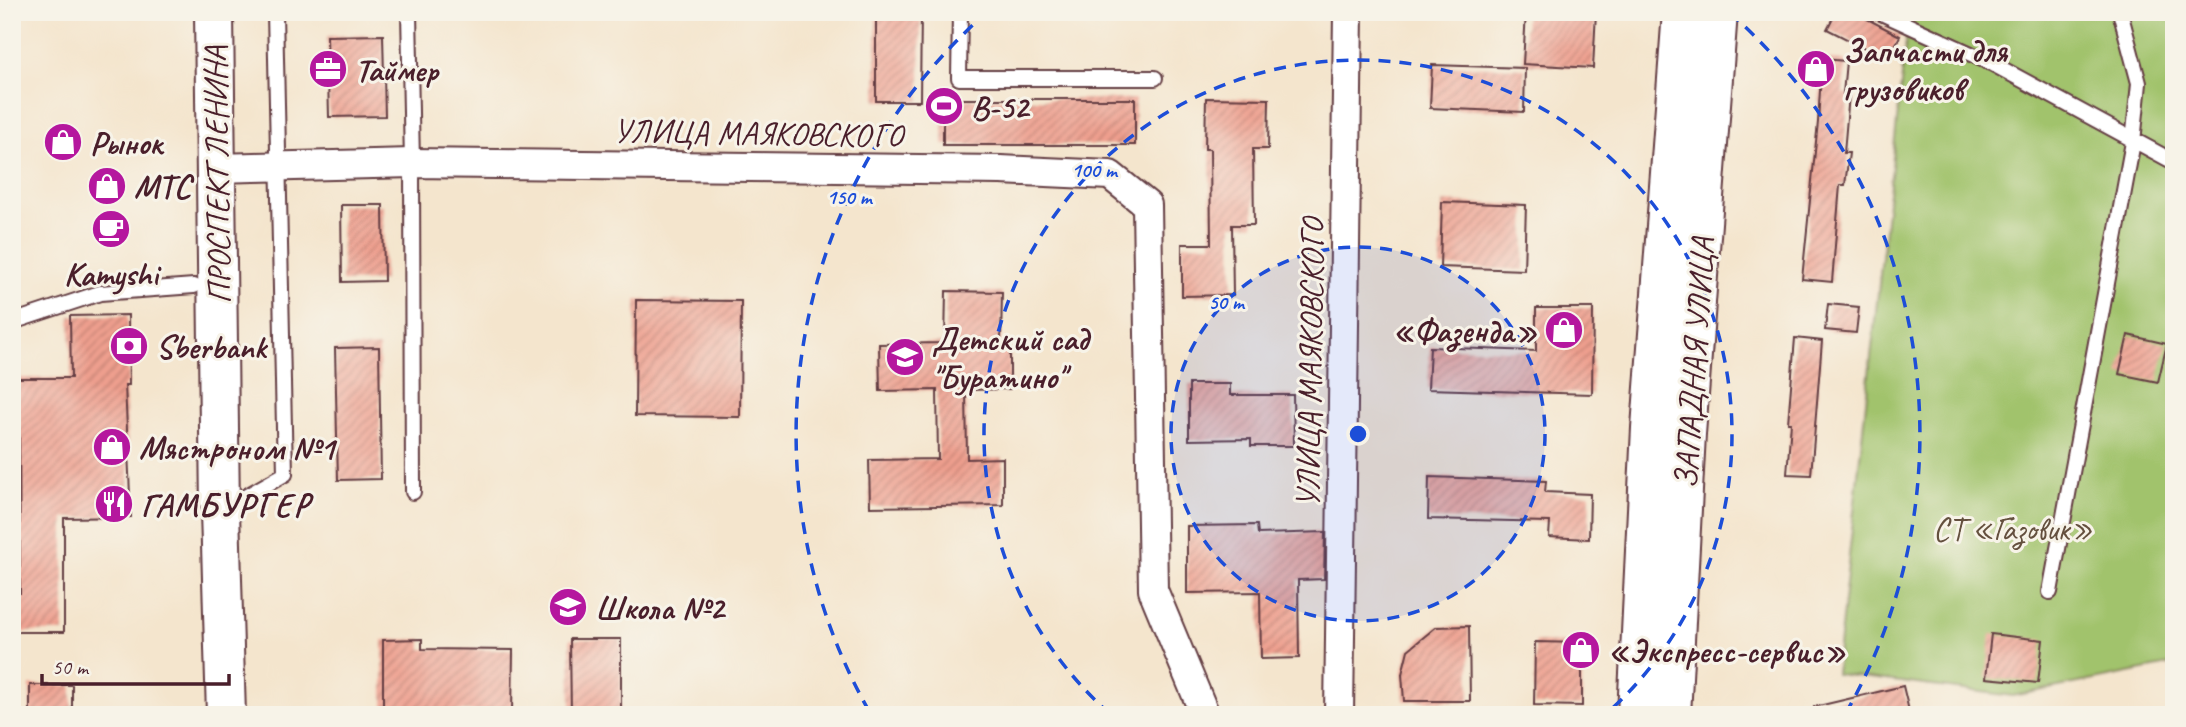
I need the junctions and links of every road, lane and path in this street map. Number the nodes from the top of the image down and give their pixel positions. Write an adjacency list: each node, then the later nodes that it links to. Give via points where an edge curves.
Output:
1 (190, 12): 17 (main road, ПРОСПЕКТ ЛЕНИНА)
2 (214, 12): 16 (main road, ПРОСПЕКТ ЛЕНИНА)
3 (275, 12): 15 (lane)
4 (409, 12): 14 (lane)
5 (960, 12): 11 (lane, via 959,78)
6 (1348, 12): 25 (street, УЛИЦА МАЯКОВСКОГО)
7 (1682, 12): 26 (main road, ЗАПАДНАЯ УЛИЦА, via 1651,428)
8 (1718, 12): 27 (main road, ЗАПАДНАЯ УЛИЦА, via 1686,433)
9 (1879, 12): 12 (lane, via 1993,64)
10 (2120, 12): 12 (lane, via 2139,83)
11 (1155, 78)
12 (2133, 142): 13 (lane); 21 (lane)
13 (2174, 162)
14 (412, 163): 15 (street, УЛИЦА МАЯКОВСКОГО); 19 (lane); 24 (street, УЛИЦА МАЯКОВСКОГО, via 1110,175 1147,205 1153,590)
15 (279, 166): 16 (street, УЛИЦА МАЯКОВСКОГО); 20 (lane, via 285,474)
16 (216, 168): 20 (main road, ПРОСПЕКТ ЛЕНИНА)
17 (194, 286): 18 (lane, via 100,293); 22 (main road, ПРОСПЕКТ ЛЕНИНА)
18 (12, 322)
19 (413, 492)
20 (220, 511): 23 (main road, ПРОСПЕКТ ЛЕНИНА)
21 (2050, 592)
22 (200, 715)
23 (226, 715)
24 (1205, 715)
25 (1339, 715)
26 (1637, 715)
27 (1671, 715)

